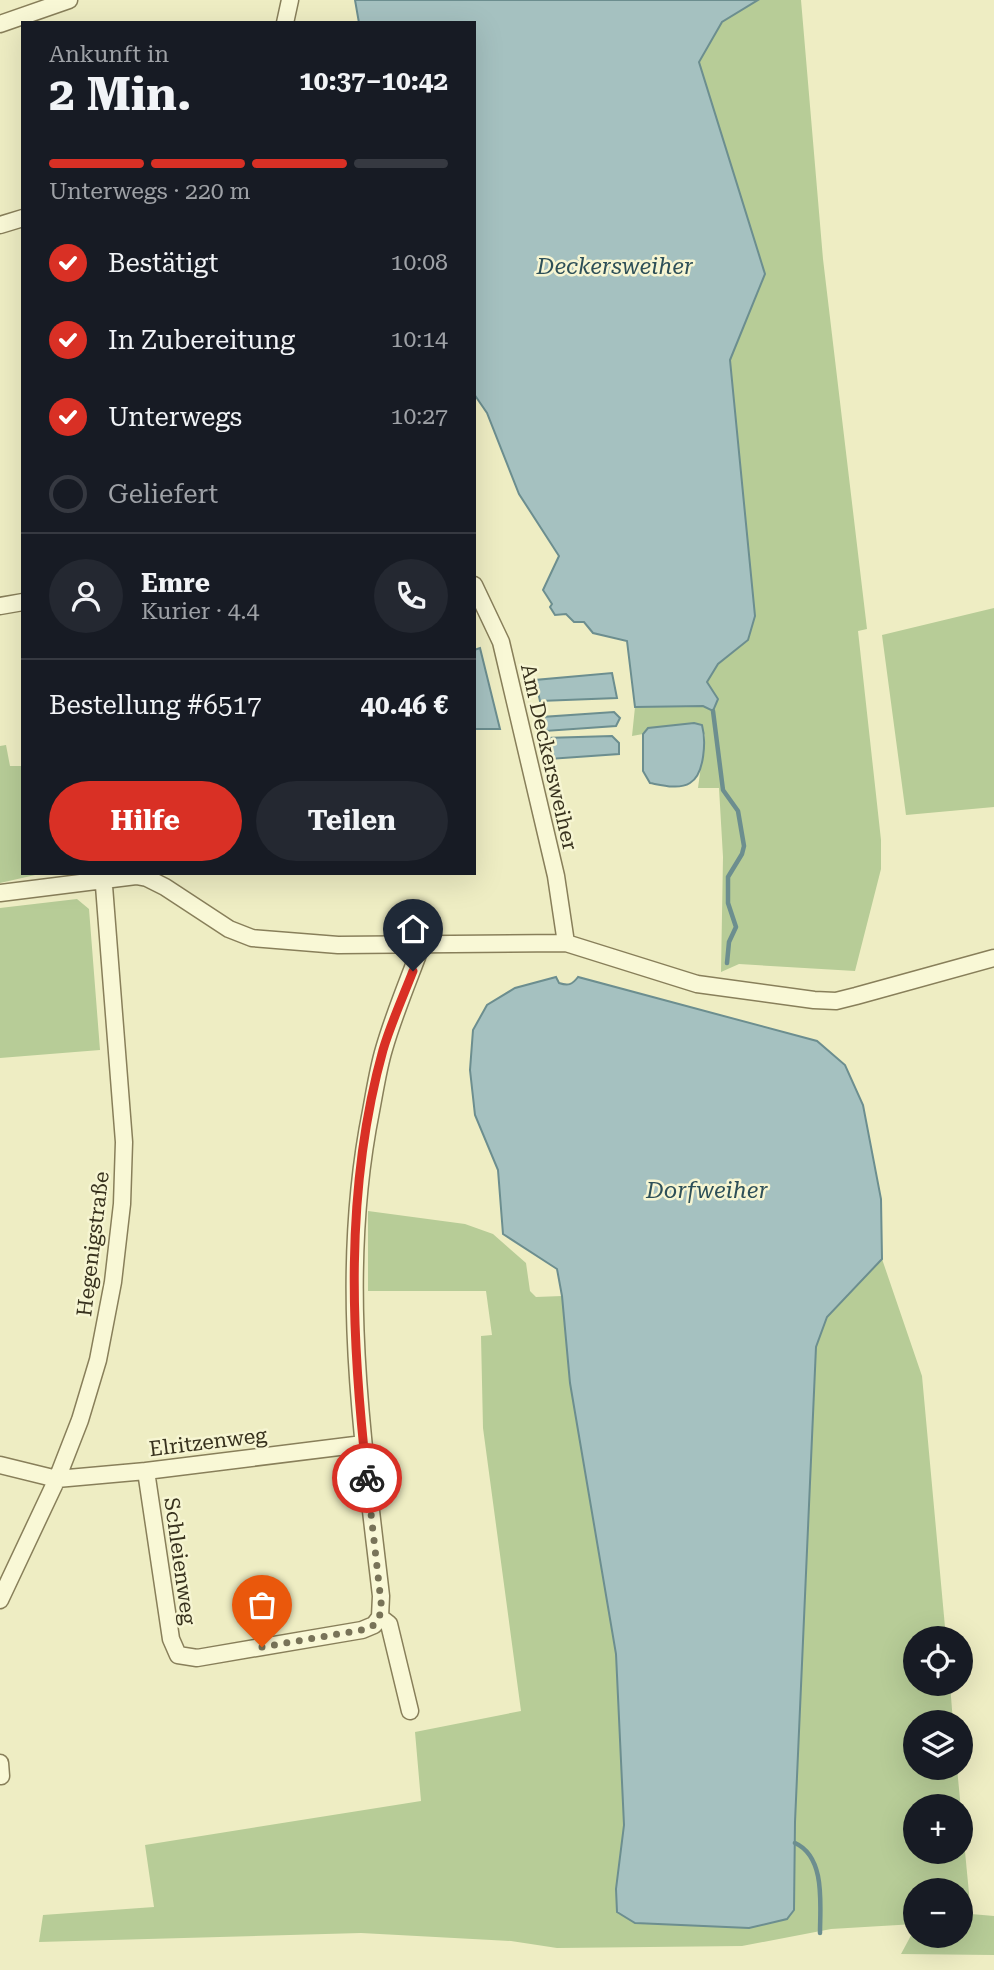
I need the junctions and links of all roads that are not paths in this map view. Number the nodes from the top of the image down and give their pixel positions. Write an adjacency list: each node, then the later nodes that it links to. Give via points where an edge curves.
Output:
1 (69, 0): 4 (street)
2 (290, 0): 3 (street)
3 (285, 21)
4 (0, 24)
5 (21, 219): 6 (street)
6 (0, 225)
7 (476, 589): 12 (street, Am Deckersweiher, via 500,642 556,876)
8 (21, 602): 9 (street)
9 (0, 606)
10 (104, 877): 11 (street); 13 (street, via 146,878 252,938 338,945); 18 (street, Hegenigstraße, via 124,1142 122,1204 98,1360)
11 (0, 893)
12 (566, 943): 13 (street); 14 (street, via 698,984 814,1000 856,996)
13 (422, 944): 15 (street, via 384,1049 360,1171 354,1328)
14 (994, 958)
15 (363, 1444): 17 (street, Elritzenweg); 20 (street)
16 (0, 1465): 18 (street, Elritzenweg)
17 (146, 1471): 18 (street, Elritzenweg); 20 (street, Schleienweg, via 171,1639 178,1655 197,1658 362,1630)
18 (57, 1479): 19 (street, Hegenigstraße)
19 (0, 1600)
20 (380, 1617): 21 (street, via 389,1623)
21 (410, 1712)
22 (0, 1763): 23 (street)
23 (1, 1776)

